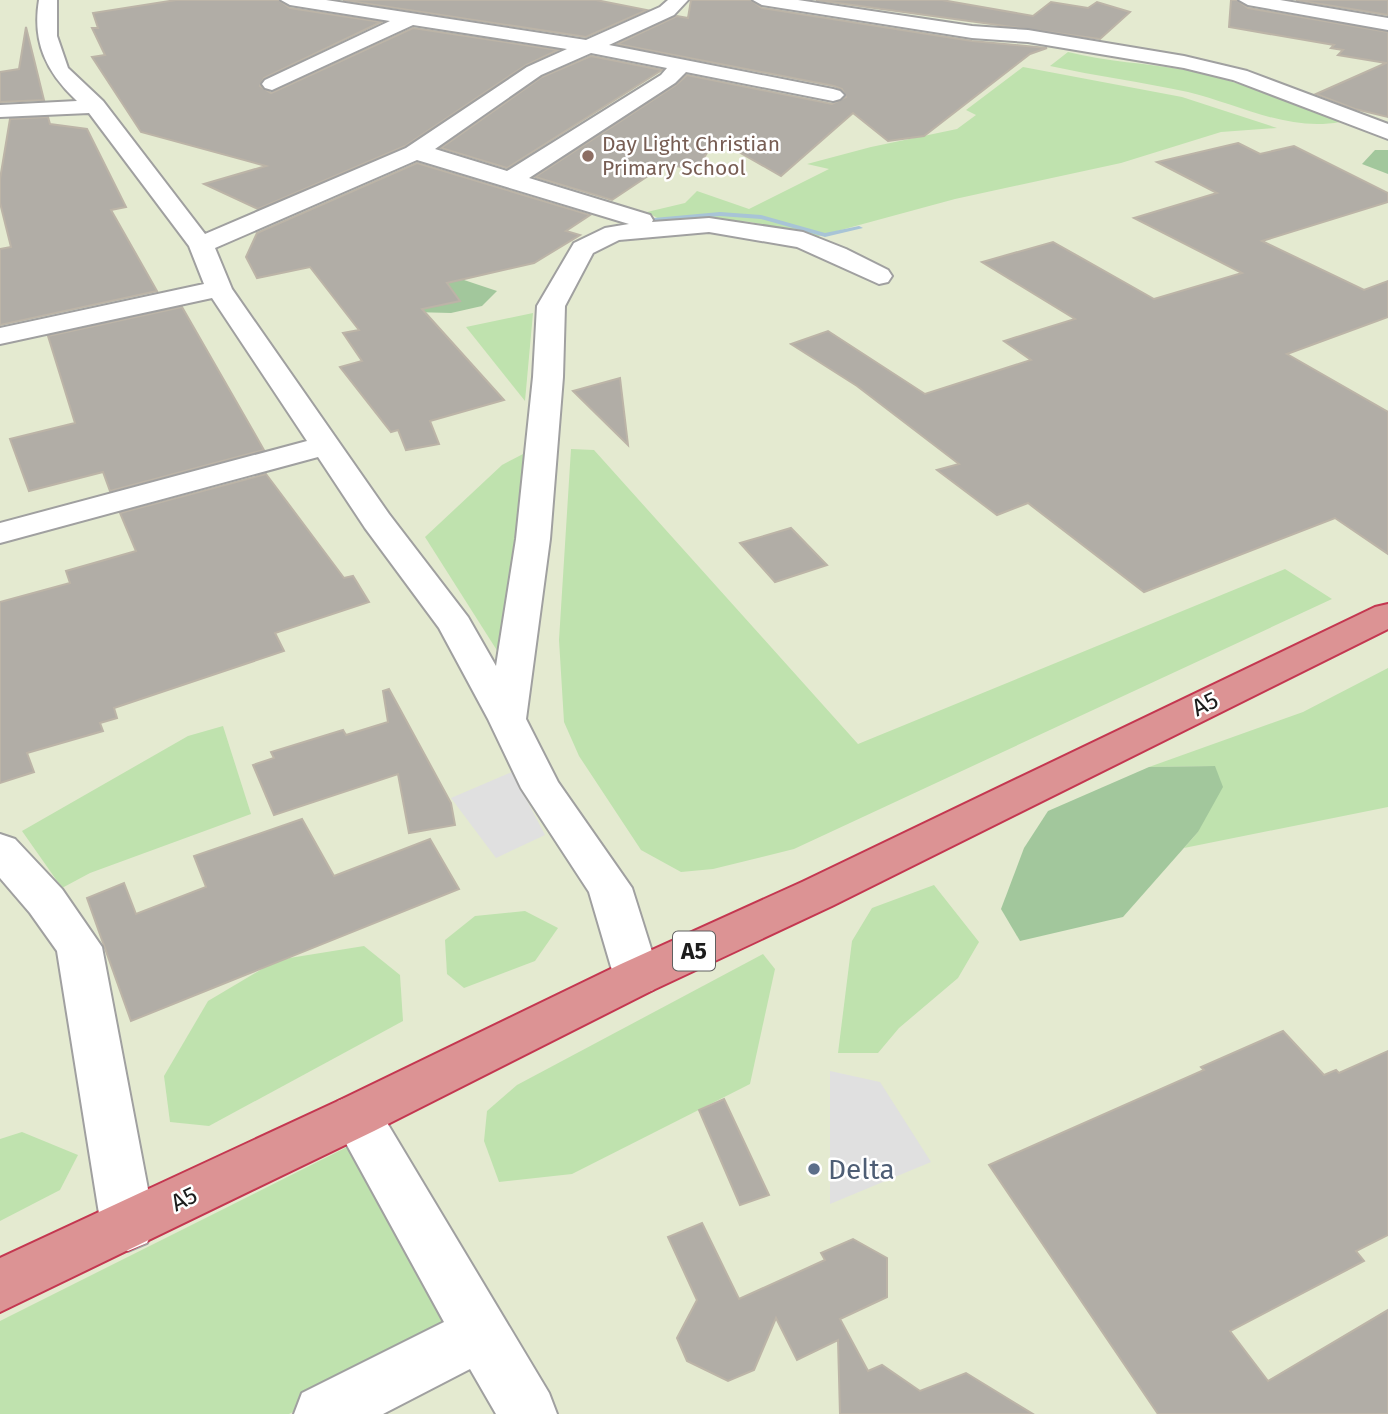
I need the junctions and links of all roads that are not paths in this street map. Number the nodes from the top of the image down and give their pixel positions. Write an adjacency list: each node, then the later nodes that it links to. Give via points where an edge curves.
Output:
1 (48, 0): 12 (street, via 49,44 59,70)
2 (290, 0): 6 (street)
3 (679, 0): 8 (street, via 667,11)
4 (762, 0): 14 (street, via 1184,62 1240,75)
5 (1248, 0): 7 (street)
6 (408, 20): 8 (street); 10 (street)
7 (1388, 23)
8 (586, 46): 9 (street); 15 (street, via 534,71)
9 (681, 65): 11 (street); 16 (street, via 668,79)
10 (272, 84)
11 (834, 95)
12 (96, 106): 13 (street); 18 (street)
13 (0, 111)
14 (1388, 132)
15 (414, 153): 16 (street); 18 (street)
16 (509, 180): 17 (street)
17 (641, 220)
18 (201, 246): 20 (street)
19 (879, 276): 25 (street, via 803,240 709,225 614,233 583,248 551,306 533,539)
20 (219, 289): 21 (street); 22 (street)
21 (0, 336)
22 (326, 445): 23 (street); 25 (street, via 455,625)
23 (0, 533)
24 (1388, 615): 27 (highway, A5 / A5)
25 (507, 719): 27 (street, via 541,788 610,888)
26 (0, 850): 29 (street, via 79,947)
27 (637, 977): 28 (highway, A5 / A5)
28 (356, 1116): 29 (highway, A5 / A5); 31 (street)
29 (128, 1226): 30 (highway, A5 / A5)
30 (0, 1286)
31 (481, 1333): 32 (street); 33 (street)
32 (323, 1414)
33 (528, 1414)

